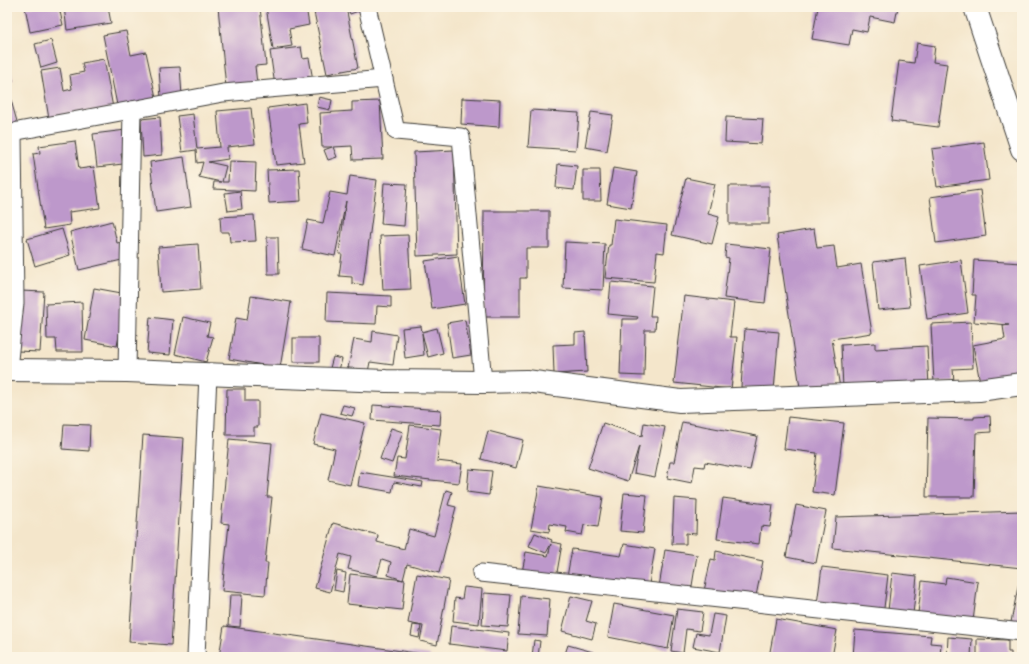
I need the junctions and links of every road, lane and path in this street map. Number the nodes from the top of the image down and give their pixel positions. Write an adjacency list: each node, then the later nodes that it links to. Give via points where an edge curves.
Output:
1 (367, 7): 3 (street)
2 (975, 7): 6 (main road)
3 (384, 79): 4 (street, via 223,93); 10 (street, via 396,131 461,137)
4 (132, 110): 5 (street, via 18,131); 8 (street)
5 (10, 135): 7 (street, via 15,303)
6 (1022, 149)
7 (7, 370): 8 (main road)
8 (127, 371): 9 (main road)
9 (208, 374): 10 (main road); 14 (street)
10 (483, 382): 11 (main road, via 526,381 680,402 979,390)
11 (1022, 384)
12 (481, 573): 13 (street)
13 (1022, 632)
14 (196, 657)

